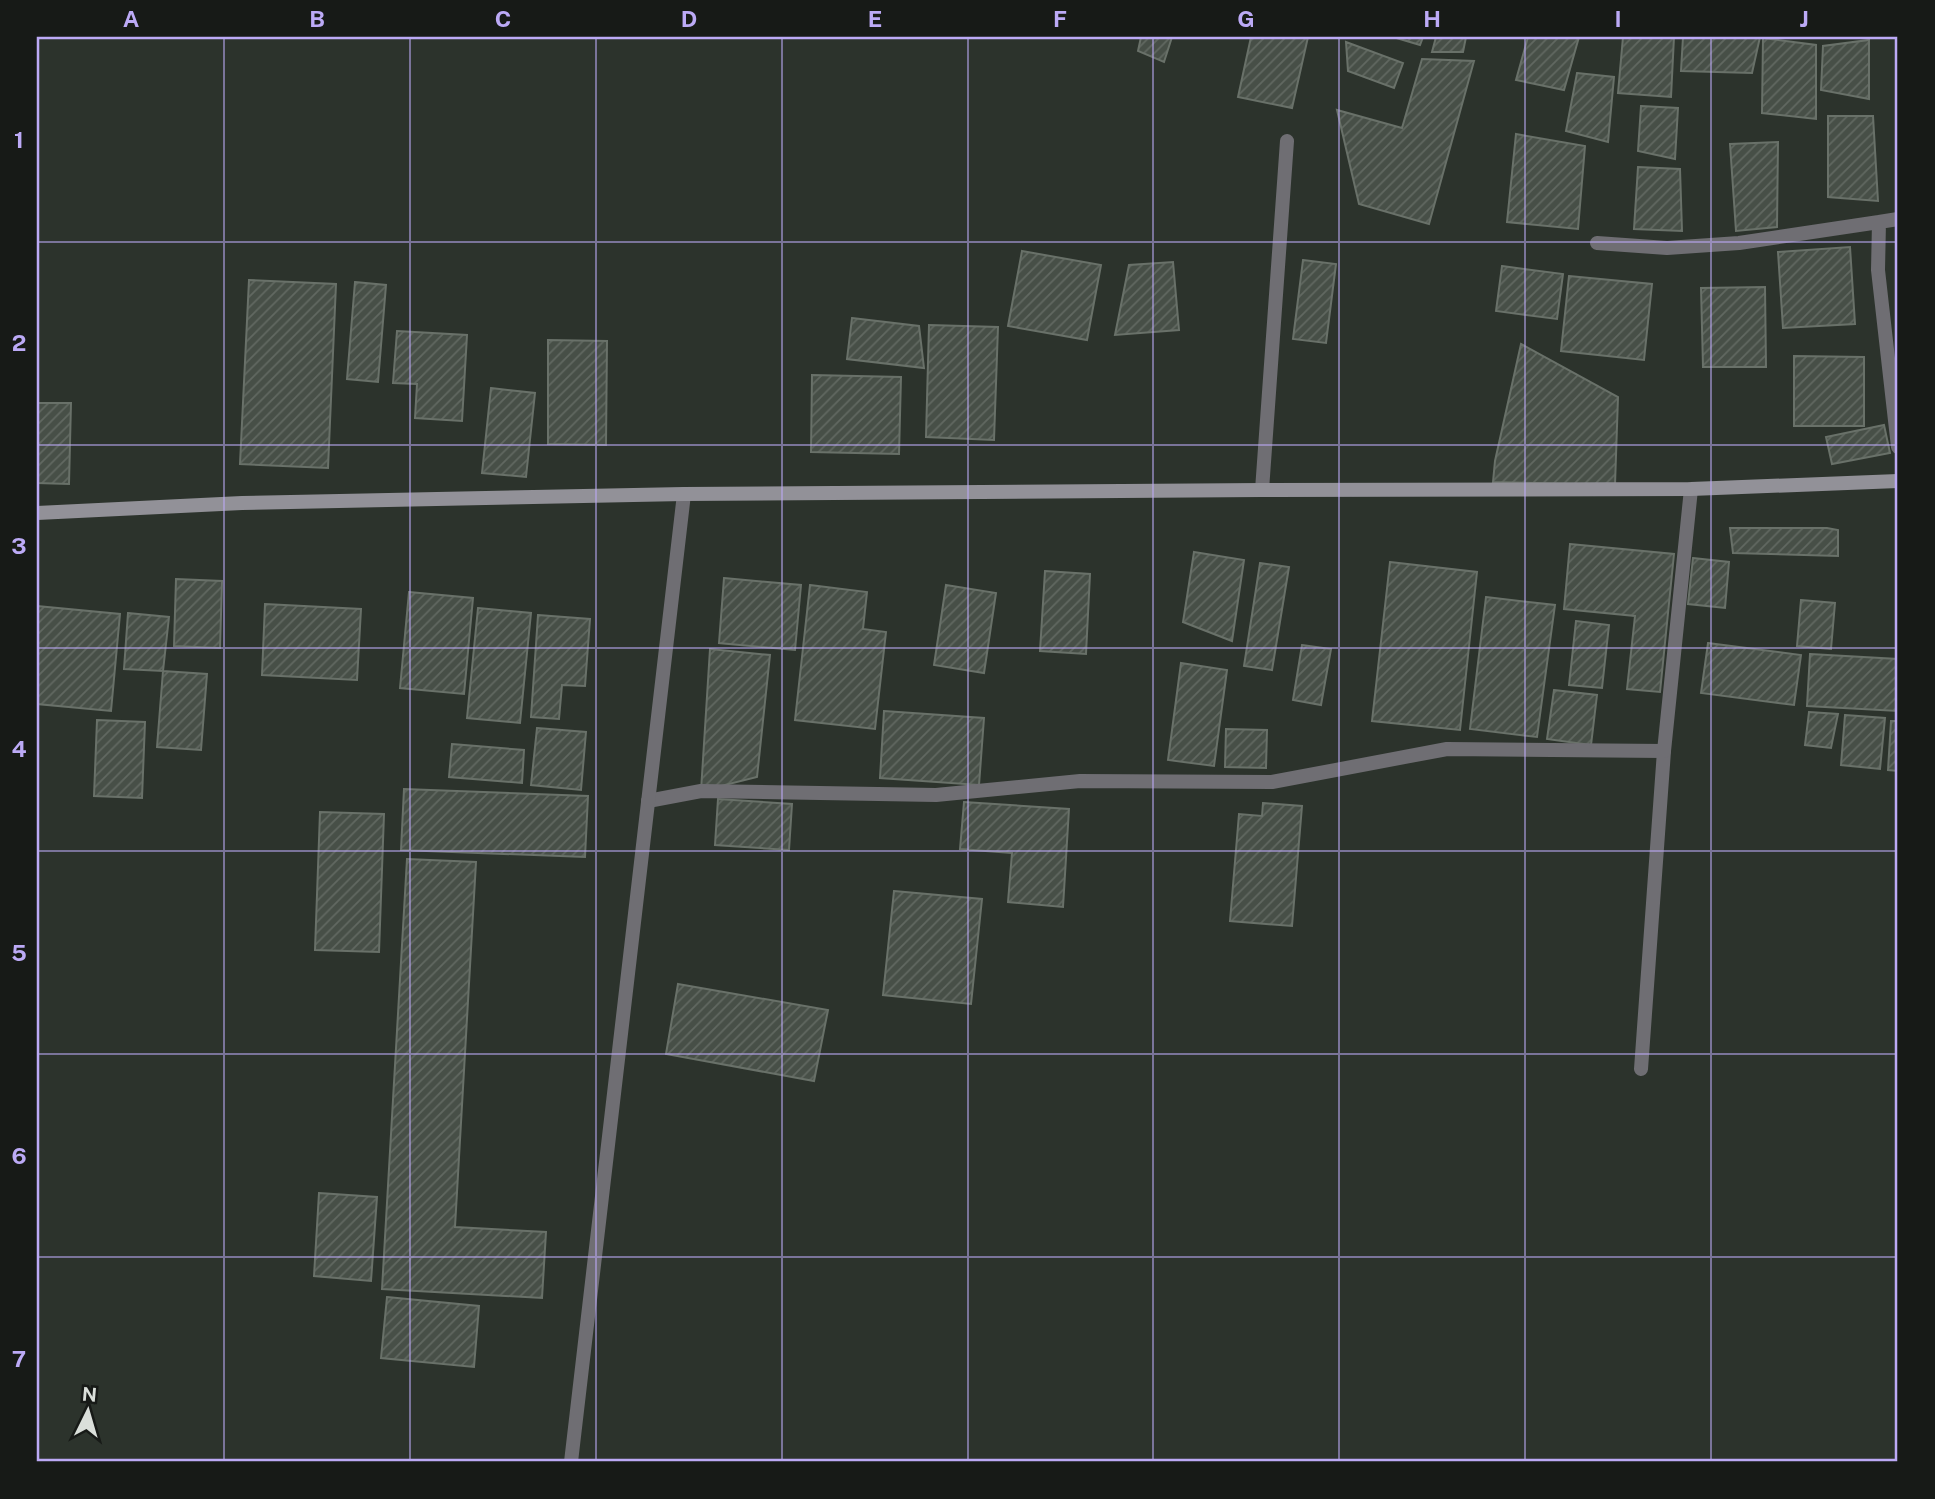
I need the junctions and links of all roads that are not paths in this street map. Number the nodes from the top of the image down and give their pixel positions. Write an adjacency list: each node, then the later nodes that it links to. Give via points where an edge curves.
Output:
1 (1287, 141): 8 (street)
2 (1898, 219): 3 (street)
3 (1879, 222): 4 (street, via 1739,243 1667,248); 5 (street, via 1878,270)
4 (1597, 243)
5 (1898, 447)
6 (1898, 481): 7 (main road)
7 (1691, 489): 8 (main road); 11 (street)
8 (1262, 490): 9 (main road)
9 (684, 494): 10 (main road, via 242,503); 12 (street)
10 (37, 513)
11 (1664, 751): 12 (street, via 1447,750 1272,782 1080,781 936,795 701,791); 13 (street)
12 (648, 801): 14 (street)
13 (1641, 1069)
14 (571, 1462)

